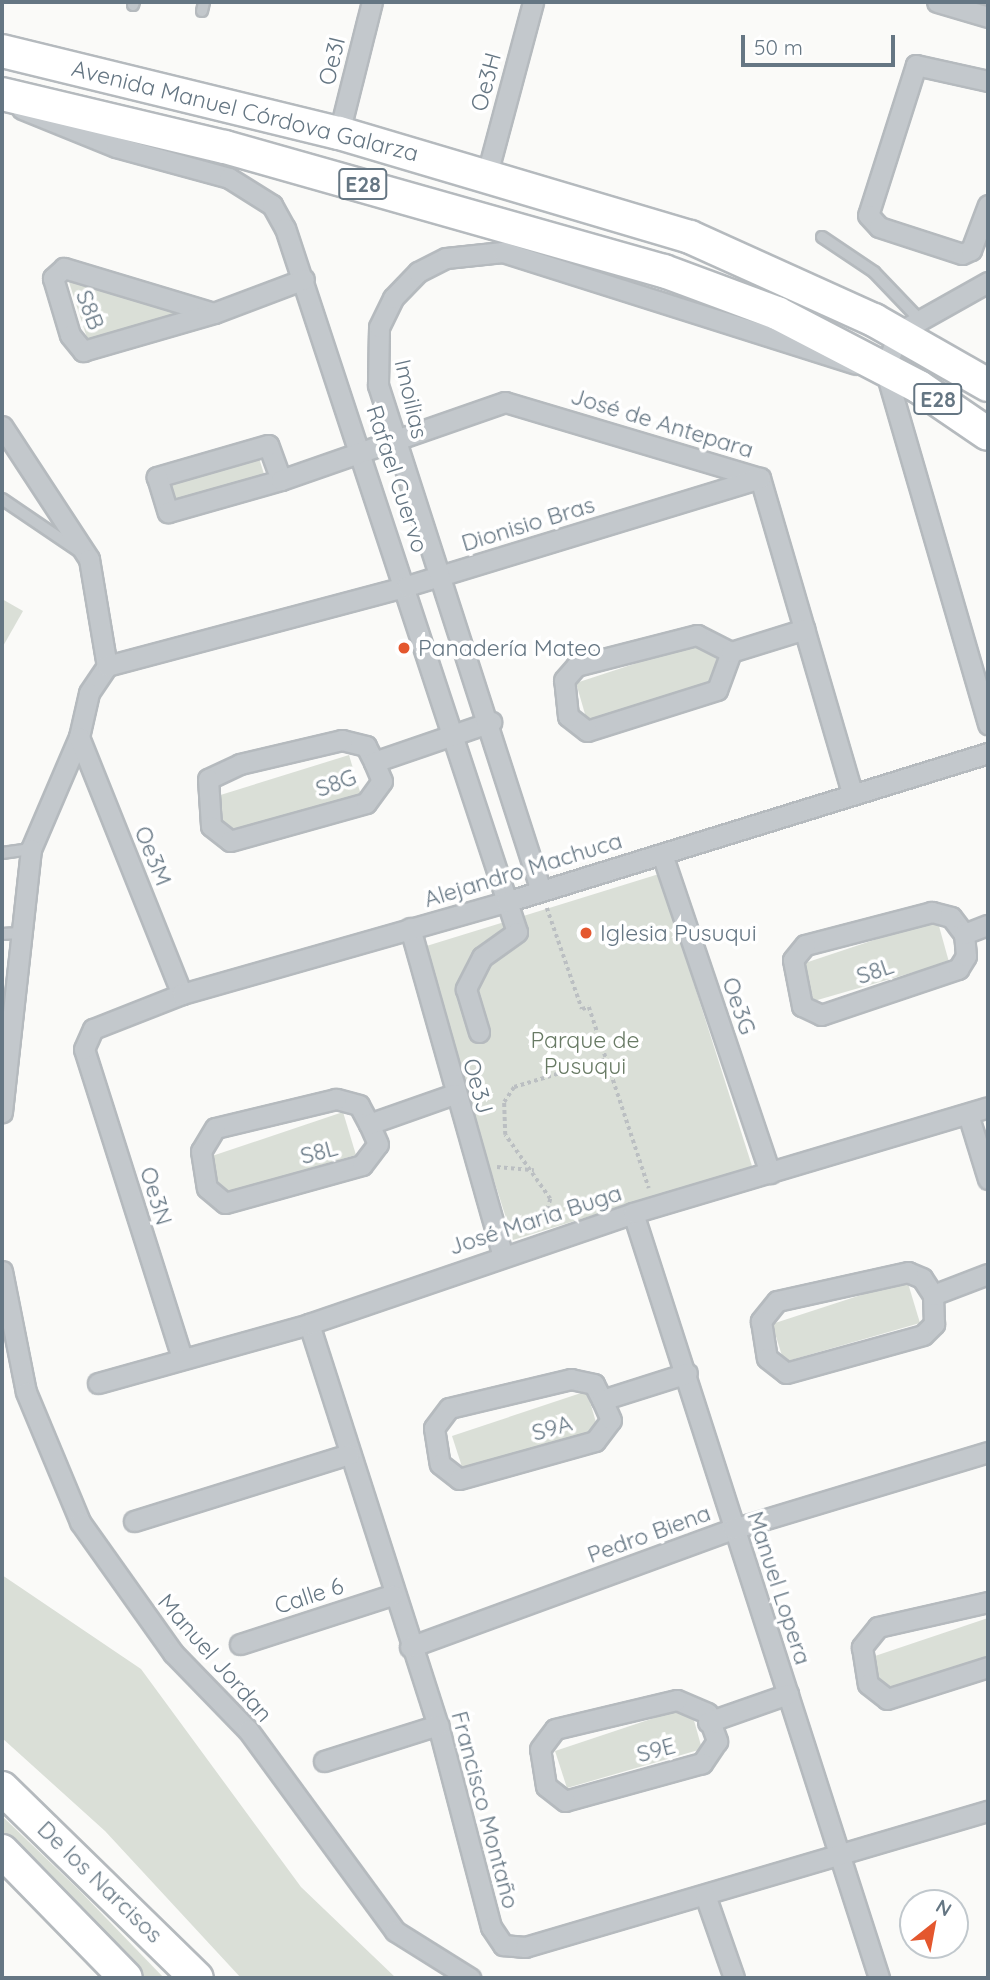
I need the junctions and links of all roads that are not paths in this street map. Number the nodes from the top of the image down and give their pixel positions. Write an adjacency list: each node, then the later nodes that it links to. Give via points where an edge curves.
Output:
1 (372, 2): 9 (street, Oe3I)
2 (533, 2): 10 (street, Oe3H)
3 (937, 2): 4 (street)
4 (988, 17)
5 (2, 51): 9 (main road, Avenida Manuel Córdova Galarza / E28)
6 (988, 81): 11 (street, via 916,65 868,215 879,227 962,254 971,250)
7 (2, 94): 17 (main road, Avenida Manuel Córdova Galarza / E28, via 225,147 664,271 777,313)
8 (2, 100): 13 (street, Rafael Cuervo, via 81,135 254,190 285,228)
9 (339, 133): 10 (main road, Avenida Manuel Córdova Galarza / E28)
10 (487, 174): 16 (main road, Avenida Manuel Córdova Galarza / E28, via 690,237)
11 (988, 205)
12 (822, 237): 16 (lane, via 874,272)
13 (304, 279): 15 (street, S8B); 22 (street, Rafael Cuervo)
14 (988, 282): 16 (street)
15 (214, 313): 15 (street, S8B, via 64,268 53,278 70,335 83,351)
16 (909, 326): 17 (street); 18 (main road, Avenida Manuel Córdova Galarza / E28)
17 (885, 369): 20 (main road, Avenida Manuel Córdova Galarza / E28); 21 (street, Imoilias, via 835,360 555,265 475,250 418,272 393,298 379,327 374,370); 33 (street)
18 (988, 385)
19 (2, 426): 26 (street)
20 (988, 434)
21 (395, 440): 22 (street, José de Antepara); 23 (street, José de Antepara, via 505,402); 27 (street, Imoilias)
22 (363, 450): 24 (street, José de Antepara); 28 (street, Rafael Cuervo)
23 (760, 478): 27 (street, Dionisio Bras); 29 (street, José de Antepara)
24 (281, 480): 24 (street, José de Antepara, via 168,512 157,477 268,445)
25 (2, 499): 26 (lane)
26 (89, 559): 31 (street)
27 (436, 578): 28 (street, Dionisio Bras); 32 (street, Imoilias)
28 (407, 586): 31 (street, Dionisio Bras); 34 (street, Rafael Cuervo)
29 (805, 629): 30 (street); 38 (street, José de Antepara)
30 (731, 652): 30 (street, via 697,635 631,648 569,672 568,716 587,731 717,690)
31 (107, 666): 35 (street, via 89,694)
32 (491, 722): 34 (street, S8G); 42 (street, Imoilias)
33 (988, 724)
34 (456, 734): 37 (street, S8G); 43 (street, Rafael Cuervo)
35 (79, 737): 39 (street); 48 (street, Oe3M)
36 (988, 753): 38 (street, Alejandro Machuca)
37 (374, 762): 37 (street, S8G, via 366,746 342,740 240,764 208,779 211,826 230,841 366,803 382,781)
38 (852, 792): 41 (street, Alejandro Machuca)
39 (31, 849): 40 (lane); 46 (street)
40 (2, 853)
41 (662, 853): 42 (street, Alejandro Machuca); 56 (street, Oe3G)
42 (541, 891): 43 (street, Alejandro Machuca)
43 (506, 902): 45 (street, Alejandro Machuca); 49 (street, Rafael Cuervo, via 517,932 482,957 466,989)
44 (988, 925): 47 (street)
45 (410, 928): 48 (street, Alejandro Machuca); 51 (street, Oe3J)
46 (10, 934): 53 (street)
47 (964, 934): 47 (street, S8L, via 951,917 932,912 798,951 794,975 802,1006 821,1015 958,969 966,956)
48 (182, 994): 50 (street, Alejandro Machuca, via 101,1024)
49 (479, 1032)
50 (84, 1049): 64 (street, Oe3N)
51 (454, 1094): 55 (street); 59 (street, Oe3J)
52 (988, 1107): 54 (street, José Maria Buga)
53 (2, 1112)
54 (968, 1114): 56 (street, José Maria Buga); 57 (street)
55 (369, 1124): 55 (street, S8L, via 359,1105 336,1099 215,1128 204,1142 207,1188 225,1203 362,1165 378,1144)
56 (770, 1173): 58 (street, José Maria Buga)
57 (988, 1179)
58 (633, 1213): 59 (street, José Maria Buga); 65 (street, Manuel Lopera)
59 (503, 1256): 63 (street, José Maria Buga)
60 (2, 1271): 88 (street, Manuel Jordan, via 26,1392 80,1521 166,1643 248,1730 395,1931)
61 (988, 1274): 62 (street)
62 (933, 1294): 62 (street, via 922,1278 899,1273 777,1301 765,1312 768,1358 786,1373 923,1335 934,1324)
63 (309, 1324): 64 (street, José Maria Buga); 69 (street, Francisco Montaño)
64 (181, 1358): 66 (street, José Maria Buga)
65 (687, 1373): 67 (street); 71 (street, Manuel Lopera)
66 (98, 1383)
67 (603, 1400): 67 (street, S9A, via 594,1384 571,1379 449,1408 437,1418 440,1464 459,1479 595,1441 611,1420)
68 (988, 1452): 71 (street, Pedro Biena)
69 (349, 1454): 70 (street); 72 (street, Francisco Montaño)
70 (134, 1521)
71 (733, 1529): 75 (street, Pedro Biena); 77 (street, Manuel Lopera)
72 (392, 1595): 74 (street, Calle 6); 75 (street, Francisco Montaño)
73 (988, 1602): 76 (street, via 878,1627 865,1637 868,1684 887,1699)
74 (240, 1644)
75 (410, 1647): 79 (street, Francisco Montaño)
76 (988, 1667)
77 (788, 1694): 78 (street); 84 (street, Manuel Lopera)
78 (708, 1721): 78 (street, S9E, via 700,1706 677,1700 555,1729 543,1739 546,1786 565,1801 702,1763 717,1741)
79 (438, 1725): 80 (street); 85 (street, Francisco Montaño, via 491,1927 503,1945 525,1947)
80 (324, 1760)
81 (2, 1787): 87 (main road, De los Narcisos)
82 (988, 1811): 84 (street, Francisco Montaño)
83 (2, 1851): 86 (main road, De los Narcisos)
84 (839, 1852): 85 (street, Francisco Montaño); 90 (street, Manuel Lopera)
85 (705, 1895): 89 (street)
86 (126, 1978)
87 (197, 1978)
88 (470, 1978)
89 (734, 1978)
90 (879, 1978)

